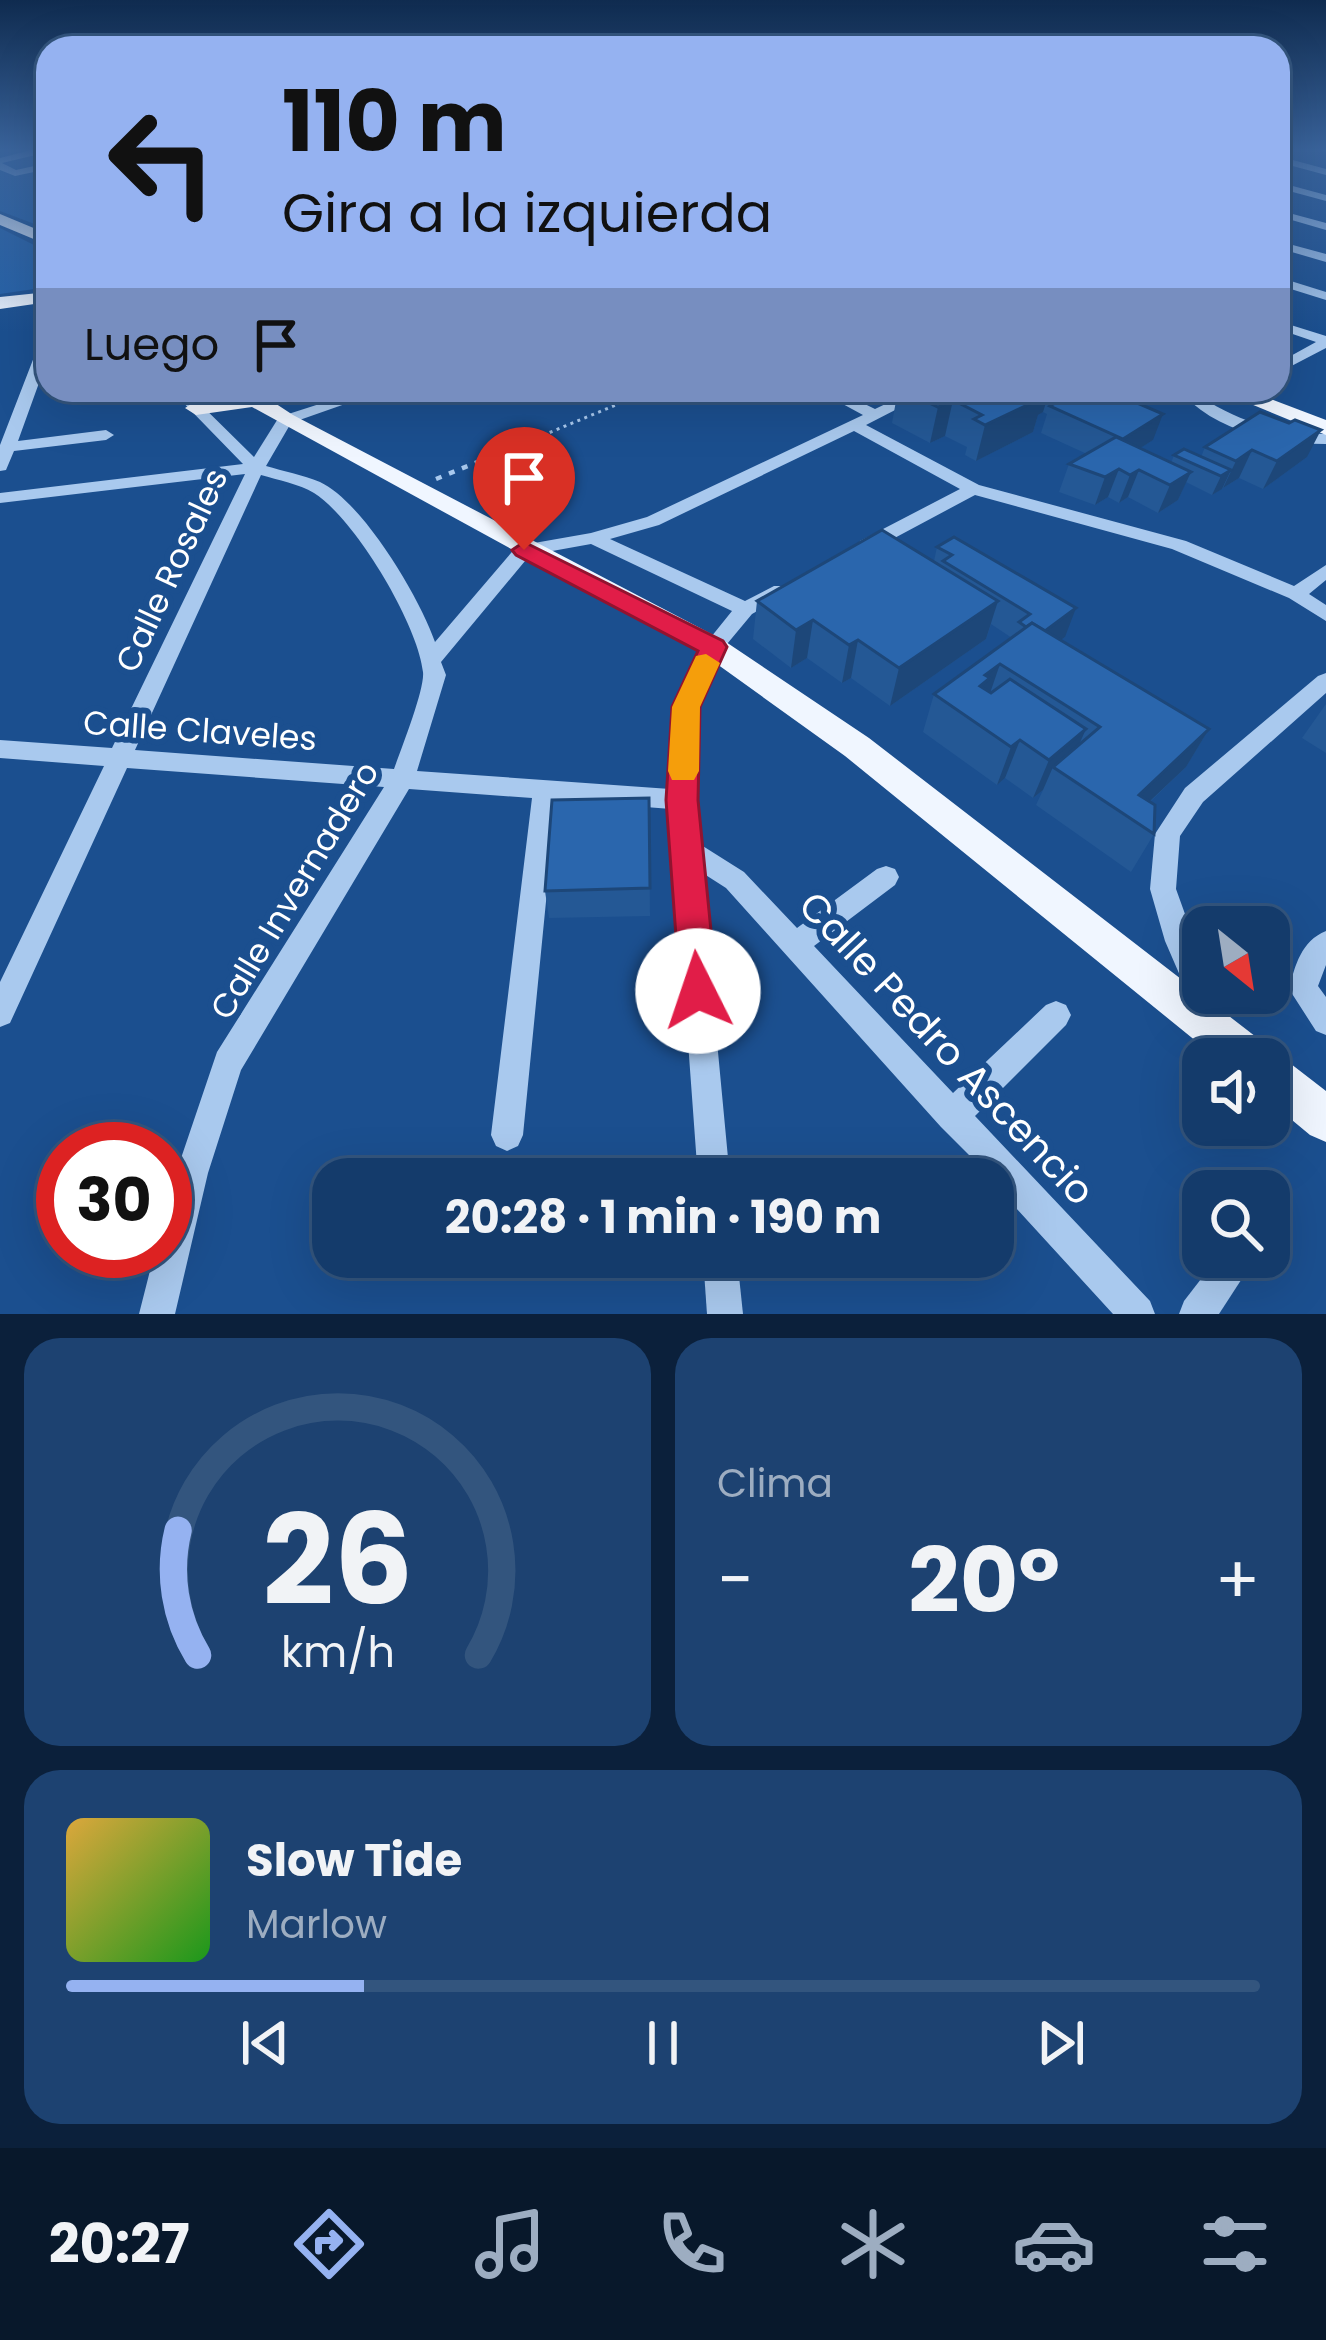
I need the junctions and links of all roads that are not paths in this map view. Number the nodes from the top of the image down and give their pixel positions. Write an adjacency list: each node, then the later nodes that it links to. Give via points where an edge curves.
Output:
1 (1290, 216): 3 (street)
2 (0, 219): 4 (main road)
3 (1326, 227)
4 (36, 235)
5 (1290, 248): 6 (street)
6 (1326, 258)
7 (1290, 285): 8 (street)
8 (1326, 296)
9 (36, 298): 10 (main road)
10 (0, 303)
11 (1290, 329): 12 (street)
12 (1326, 342): 13 (street)
13 (1290, 363)
14 (36, 371): 30 (street)
15 (190, 402): 23 (street)
16 (220, 402): 23 (main road)
17 (259, 402): 25 (main road)
18 (341, 402): 25 (street)
19 (848, 402): 24 (street)
20 (904, 402): 24 (street)
21 (1201, 402): 29 (street, via 1256,432)
22 (1259, 402): 27 (main road)
23 (196, 408): 32 (street)
24 (877, 416): 26 (street)
25 (285, 420): 32 (street, Calle Rosales); 36 (main road)
26 (856, 426): 33 (street); 35 (street, via 653,521)
27 (1326, 428)
28 (106, 435): 30 (street)
29 (1326, 439)
30 (8, 447): 31 (street)
31 (0, 466)
32 (256, 468): 34 (street); 44 (street, via 316,487 337,503 375,546); 47 (street, Calle Rosales)
33 (974, 489): 37 (street); 40 (street, via 1180,545)
34 (0, 498)
35 (593, 538): 36 (street); 41 (street)
36 (524, 550): 43 (main road); 44 (street)
37 (849, 554)
38 (1326, 571): 40 (street)
39 (808, 576): 41 (street)
40 (1296, 595): 42 (street)
41 (746, 609): 43 (street)
42 (1326, 614)
43 (713, 647): 50 (street, via 686,707); 58 (main road, via 856,747)
44 (430, 661): 48 (street, Calle Invernadero, via 435,675)
45 (1326, 681): 58 (street, via 1194,796 1168,834 1163,889)
46 (0, 748): 47 (street, Calle Claveles)
47 (119, 758): 48 (street, Calle Claveles); 55 (street, Calle Rosales)
48 (404, 776): 49 (street, Calle Claveles); 69 (street, Calle Invernadero, via 229,1063)
49 (545, 790): 50 (street, Calle Claveles); 63 (street)
50 (682, 800): 51 (street)
51 (687, 849): 54 (street, Calle Pedro Ascencio, via 735,880); 64 (street)
52 (886, 877): 54 (street)
53 (1326, 944): 57 (street, via 1309,964 1303,989)
54 (795, 945): 61 (street, Calle Pedro Ascencio)
55 (0, 1013)
56 (1056, 1016): 61 (street)
57 (1326, 1021)
58 (1219, 1032): 59 (main road)
59 (1226, 1038)
60 (1290, 1090): 62 (main road)
61 (952, 1117): 65 (street, Calle Pedro Ascencio)
62 (1326, 1119)
63 (507, 1135)
64 (712, 1158)
65 (979, 1158)
66 (1014, 1205): 71 (street, Calle Pedro Ascencio)
67 (722, 1278): 70 (street)
68 (1224, 1278): 72 (street)
69 (157, 1314)
70 (725, 1314)
71 (1137, 1314)
72 (1197, 1314)

